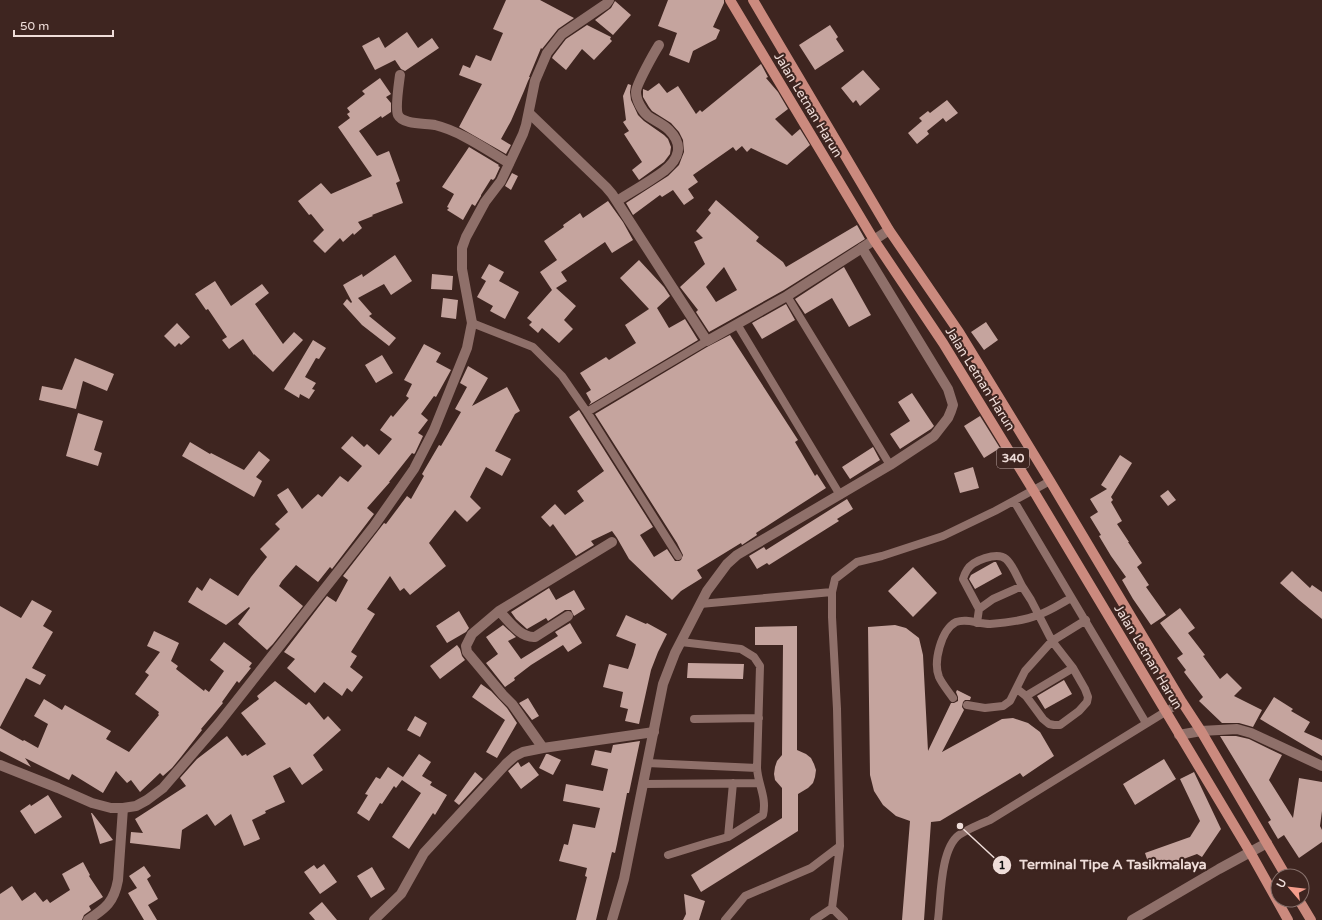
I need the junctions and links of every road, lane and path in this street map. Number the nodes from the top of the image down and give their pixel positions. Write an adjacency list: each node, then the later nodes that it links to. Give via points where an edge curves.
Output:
1 (609, 0): 6 (street, via 562,34 547,53 535,81)
2 (730, 0): 10 (main road, Jalan Letnan Harun / 340)
3 (753, 0): 9 (main road, Jalan Letnan Harun / 340)
4 (659, 45): 8 (street, via 636,91 638,100 648,116 669,130 678,142 679,150 664,170)
5 (400, 75): 7 (street, via 397,109 401,119 448,130)
6 (528, 113): 7 (street, via 523,134); 8 (street, via 606,187)
7 (509, 163): 13 (street, via 501,181 475,219 462,248 462,269)
8 (617, 201): 15 (street)
9 (889, 230): 10 (street); 18 (main road, Jalan Letnan Harun / 340, via 959,332)
10 (874, 240): 11 (street); 19 (main road, Jalan Letnan Harun / 340, via 943,343)
11 (862, 248): 12 (street); 17 (street, via 948,388 953,405 948,418 934,436)
12 (787, 296): 14 (street); 17 (lane)
13 (472, 323): 16 (lane, via 533,347 562,376); 58 (street, via 467,348 434,430 414,469 374,526 219,723 163,788 136,806)
14 (737, 324): 15 (street); 20 (lane)
15 (707, 341): 16 (lane)
16 (587, 412): 23 (lane)
17 (890, 465): 20 (street)
18 (1050, 481): 19 (lane); 40 (main road, Jalan Letnan Harun / 340)
19 (1033, 490): 21 (lane); 42 (main road, Jalan Letnan Harun / 340)
20 (840, 495): 27 (street, via 738,555 718,574)
21 (1014, 501): 25 (lane, via 943,536 857,562 835,579); 26 (lane)
22 (612, 542): 29 (street)
23 (678, 556)
24 (1022, 586): 28 (lane, via 993,599); 28 (lane, via 1008,560 1001,556 994,555 973,564 967,569 963,579); 30 (lane)
25 (832, 592): 27 (lane); 61 (lane)
26 (1071, 598): 30 (lane); 32 (lane)
27 (700, 604): 35 (street)
28 (979, 609): 33 (lane)
29 (499, 611): 31 (street, via 520,632 530,637 536,637); 49 (street, via 472,634 466,646 467,652 512,704)
30 (1038, 615): 33 (lane, via 1005,622); 34 (lane)
31 (568, 616)
32 (1086, 620): 34 (lane); 45 (lane)
33 (977, 623): 39 (lane, via 968,620 953,624 947,630 939,652 937,662 940,678)
34 (1052, 641): 36 (lane); 37 (lane, via 1025,671)
35 (681, 642): 43 (lane, via 741,649 754,657 760,666); 47 (street, via 664,684)
36 (1073, 668): 38 (lane); 38 (lane, via 1085,689 1087,702 1060,725 1049,724 1043,719)
37 (1017, 688): 38 (lane); 41 (lane, via 1010,701 1003,706 985,708)
38 (1026, 696)
39 (953, 698)
40 (1182, 702): 42 (lane); 46 (main road, Jalan Letnan Harun / 340)
41 (967, 705)
42 (1165, 712): 45 (lane); 48 (main road, Jalan Letnan Harun / 340)
43 (758, 718): 44 (lane); 54 (lane)
44 (694, 719)
45 (1146, 724): 73 (lane, via 990,820 959,835 951,843 942,871)
46 (1201, 731): 48 (street); 52 (street, via 1237,729 1251,733); 60 (main road, Jalan Letnan Harun / 340)
47 (654, 732): 49 (street); 51 (street)
48 (1179, 735): 62 (main road, Jalan Letnan Harun / 340)
49 (543, 748): 68 (street, via 523,752 507,763 424,853 401,894)
50 (0, 764): 58 (street, via 92,803)
51 (647, 764): 53 (lane); 57 (street)
52 (1322, 766)
53 (740, 768): 54 (lane); 55 (lane)
54 (757, 768): 56 (lane)
55 (736, 783): 56 (lane); 57 (lane); 59 (lane)
56 (759, 783): 59 (lane, via 763,791 763,815)
57 (643, 784): 69 (street, via 624,879)
58 (123, 808): 67 (street, via 116,891 105,908)
59 (728, 837): 63 (lane)
60 (1267, 843): 62 (street); 64 (main road, Jalan Letnan Harun / 340)
61 (840, 846): 65 (lane); 70 (lane, via 811,868 745,896)
62 (1250, 852): 74 (street); 75 (main road, Jalan Letnan Harun / 340)
63 (668, 855)
64 (1281, 868)
65 (832, 908): 71 (lane); 72 (lane)
66 (1304, 908): 76 (main road)
67 (88, 920)
68 (374, 920)
69 (612, 920)
70 (725, 920)
71 (814, 920)
72 (844, 920)
73 (938, 920)
74 (1132, 920)
75 (1288, 920)
76 (1311, 920)

